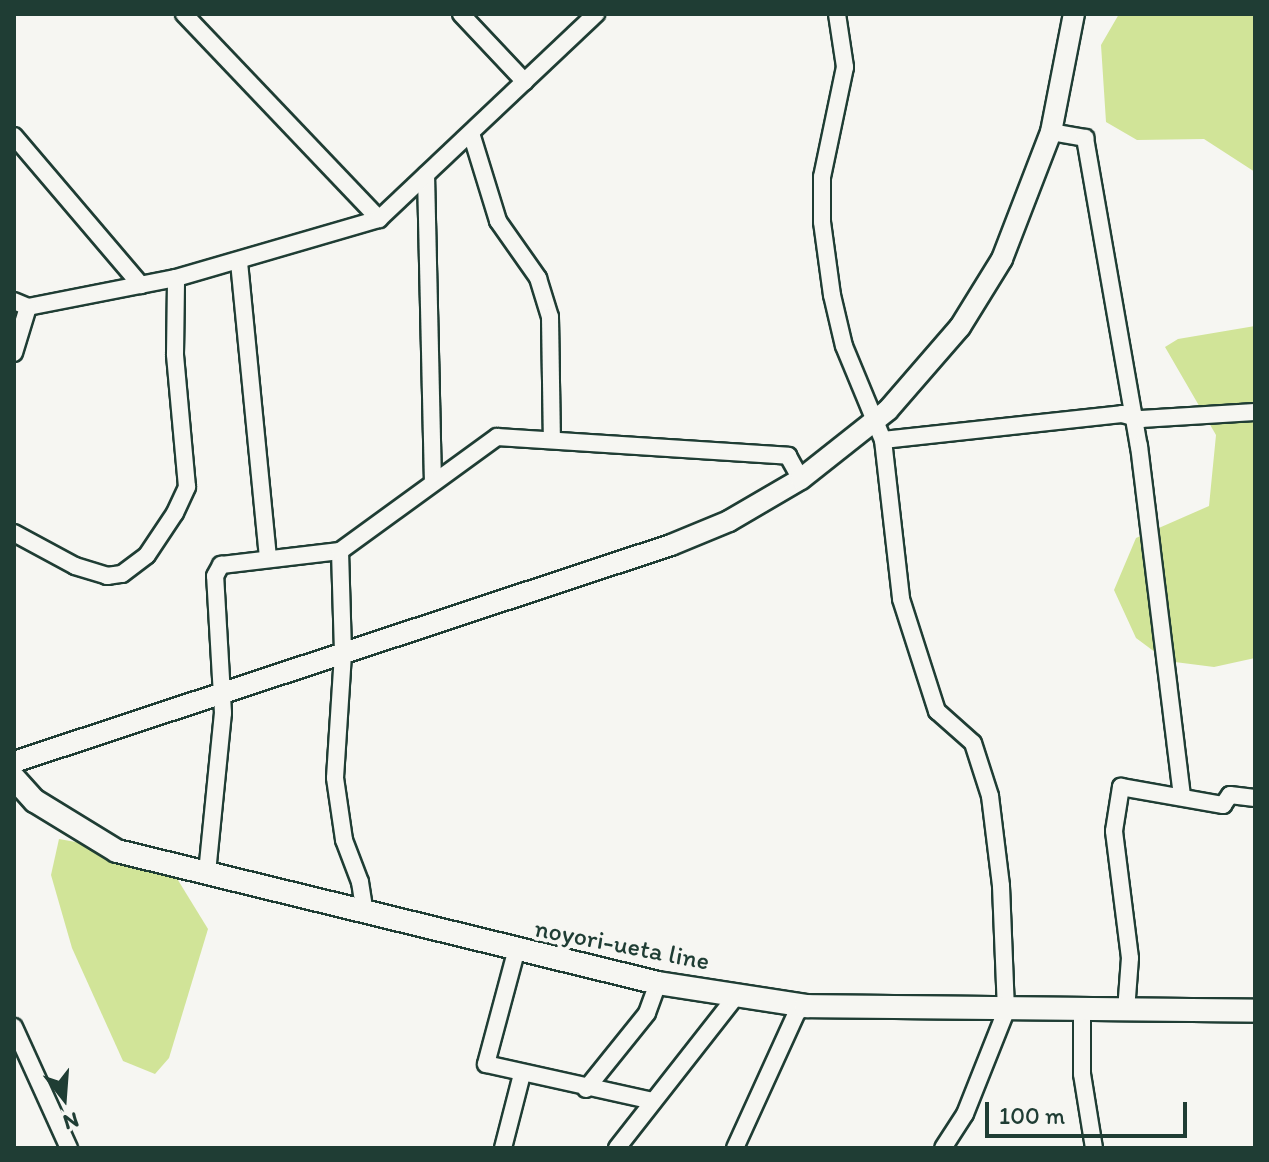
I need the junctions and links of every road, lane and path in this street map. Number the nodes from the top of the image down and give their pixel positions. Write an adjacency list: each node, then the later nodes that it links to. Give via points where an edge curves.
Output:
1 (184, 14): 11 (street)
2 (461, 14): 6 (street)
3 (596, 14): 6 (street)
4 (837, 14): 19 (street, via 845,67 826,148 822,222 844,346)
5 (1074, 14): 7 (street)
6 (525, 82): 8 (street)
7 (1051, 132): 18 (street, via 1085,138); 19 (street, via 1018,225 989,281)
8 (471, 133): 10 (street); 20 (street, via 498,221 538,278 550,317)
9 (14, 136): 14 (street)
10 (426, 175): 11 (street); 22 (street)
11 (379, 219): 12 (street)
12 (239, 262): 13 (street); 25 (street)
13 (176, 278): 14 (street); 23 (street, via 175,354 187,487 175,513 147,555 122,574 107,576 75,566)
14 (141, 285): 15 (street)
15 (21, 304): 16 (street)
16 (14, 353)
17 (1255, 412): 18 (street)
18 (1134, 418): 19 (street, via 1122,414); 30 (street)
19 (880, 431): 21 (street); 38 (street, via 901,599 937,711 973,743 990,796 1001,886)
20 (552, 439): 21 (street, via 788,456); 22 (street, via 497,437)
21 (801, 479): 26 (street, via 729,521 671,545)
22 (433, 481): 24 (street)
23 (14, 533)
24 (340, 551): 25 (street); 26 (street)
25 (268, 556): 27 (street, via 264,562 216,570)
26 (343, 654): 27 (street); 33 (street, via 335,778 344,840)
27 (223, 694): 28 (street); 32 (street)
28 (14, 762)
29 (14, 778): 32 (main road, noyori-ueta line, via 35,801 117,851)
30 (1182, 795): 31 (street, via 1223,805 1230,795); 40 (street, via 1129,785 1116,798 1114,831 1130,958)
31 (1255, 798)
32 (207, 873): 33 (main road, noyori-ueta line)
33 (365, 912): 34 (main road, noyori-ueta line)
34 (516, 952): 35 (main road, noyori-ueta line); 43 (street, via 486,1064)
35 (658, 983): 36 (main road, noyori-ueta line); 44 (street, via 647,1013)
36 (736, 996): 37 (main road, noyori-ueta line); 45 (street)
37 (806, 1006): 38 (main road, noyori-ueta line); 49 (street, via 797,1012)
38 (1006, 1011): 39 (main road, noyori-ueta line); 50 (street, via 965,1114)
39 (1082, 1011): 40 (main road, noyori-ueta line); 51 (street, via 1083,1086)
40 (1126, 1011): 41 (main road, noyori-ueta line)
41 (1255, 1011)
42 (14, 1027): 46 (street)
43 (522, 1074): 44 (street); 47 (street)
44 (586, 1089): 45 (street)
45 (653, 1101): 48 (street)
46 (69, 1148)
47 (503, 1148)
48 (617, 1148)
49 (735, 1148)
50 (943, 1148)
51 (1094, 1148)

